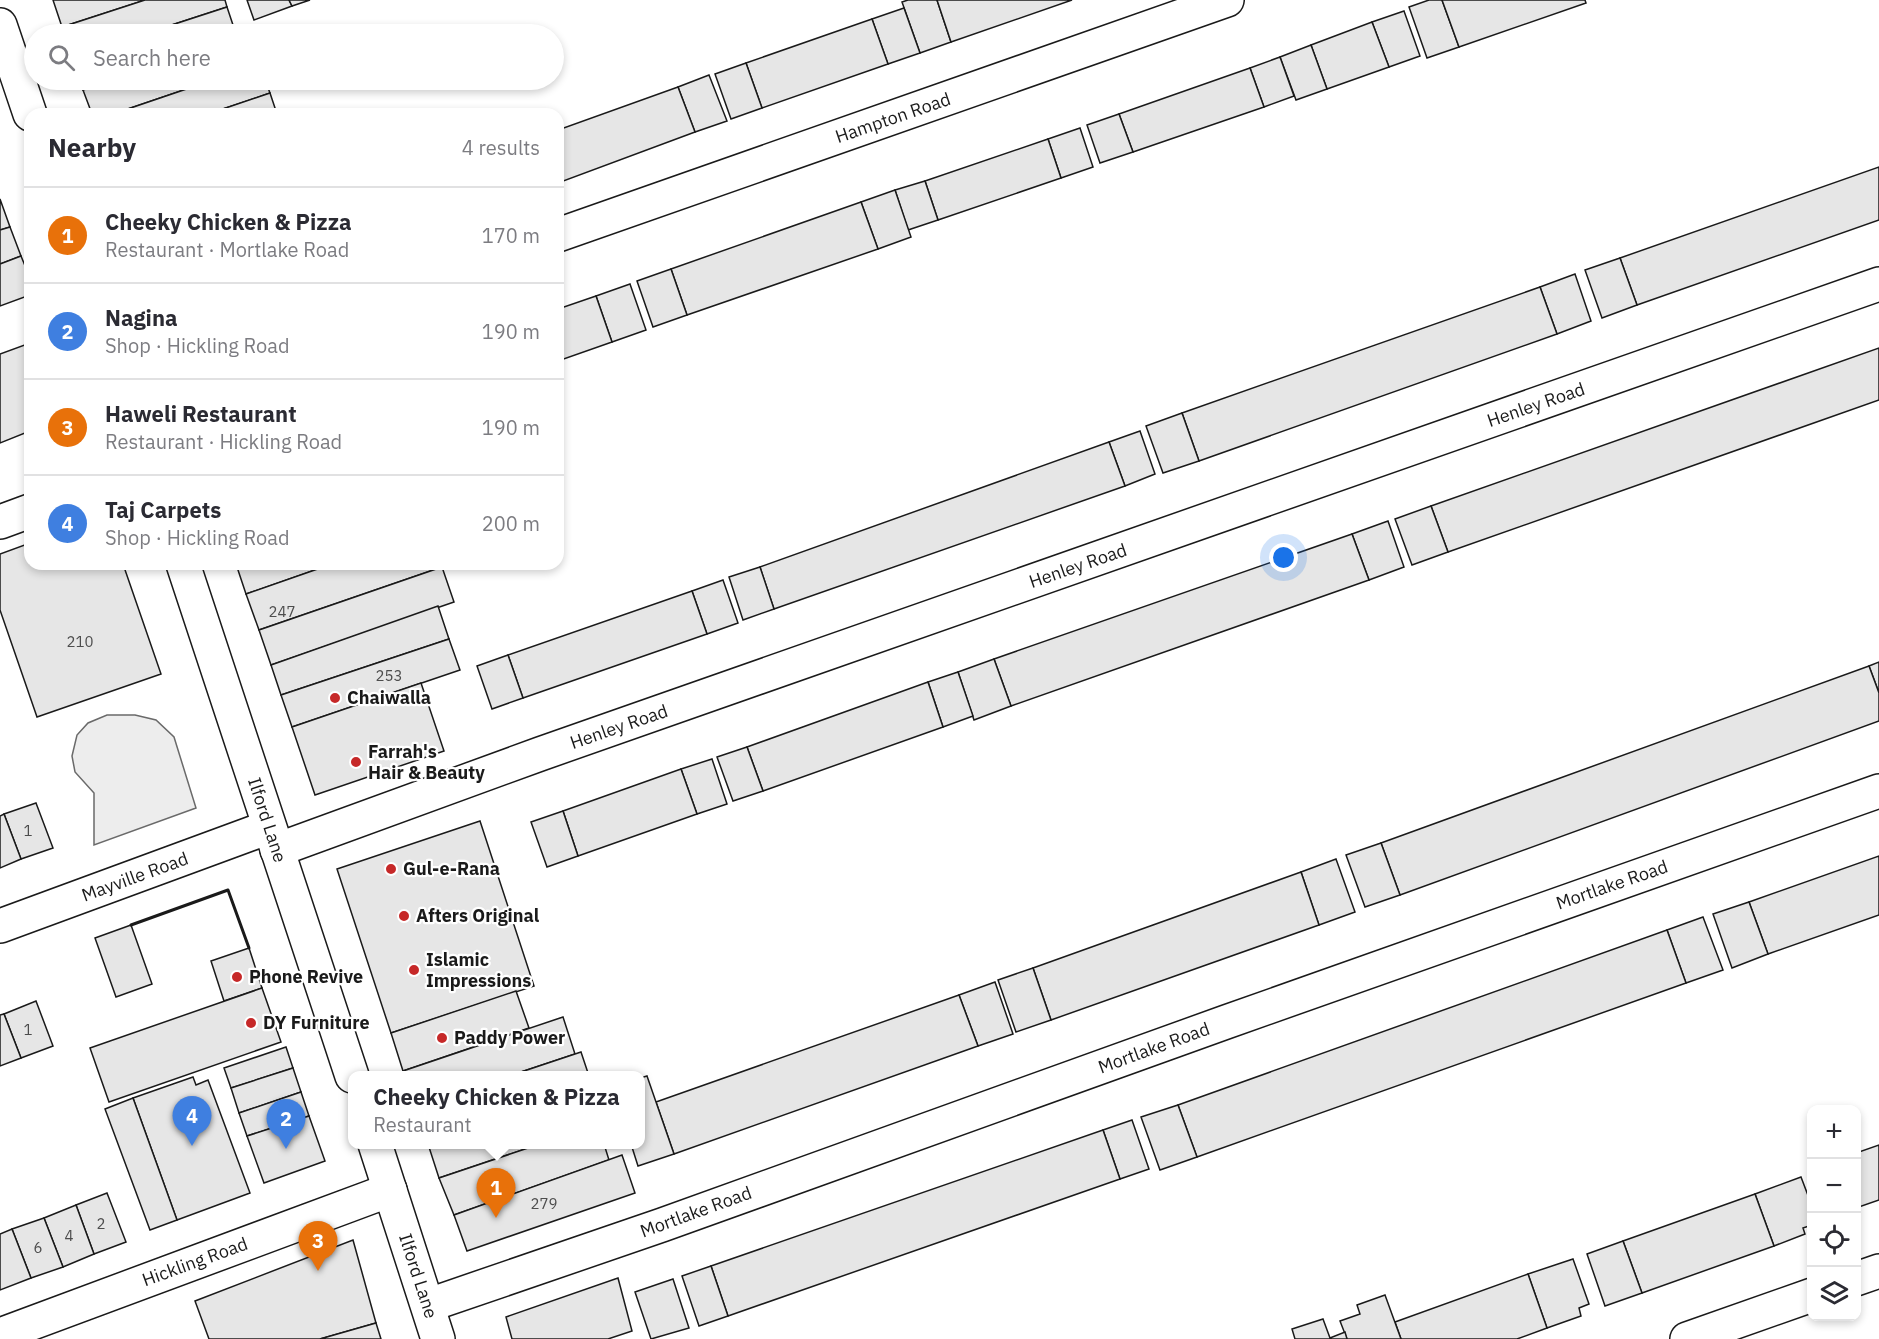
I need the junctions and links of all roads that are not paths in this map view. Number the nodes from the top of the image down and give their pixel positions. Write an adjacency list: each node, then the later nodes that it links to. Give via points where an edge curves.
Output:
1 (1227, 0): 5 (street, Hampton Road)
2 (0, 25): 3 (street)
3 (8, 79): 4 (street)
4 (26, 108)
5 (564, 233)
6 (1879, 284): 11 (street, Henley Road, via 540,754)
7 (24, 513): 8 (street)
8 (0, 522)
9 (185, 570): 11 (street, Ilford Lane)
10 (1879, 791): 19 (street, Mortlake Road)
11 (273, 838): 12 (street, Mayville Road); 13 (street, Ilford Lane)
12 (0, 926)
13 (350, 1071)
14 (377, 1149): 15 (street, Ilford Lane)
15 (390, 1190): 19 (street, Ilford Lane); 20 (street, Hickling Road)
16 (1879, 1271): 17 (street)
17 (1861, 1278)
18 (1807, 1297): 22 (street)
19 (429, 1305): 21 (street, Ilford Lane)
20 (0, 1335)
21 (438, 1339)
22 (1687, 1339)

